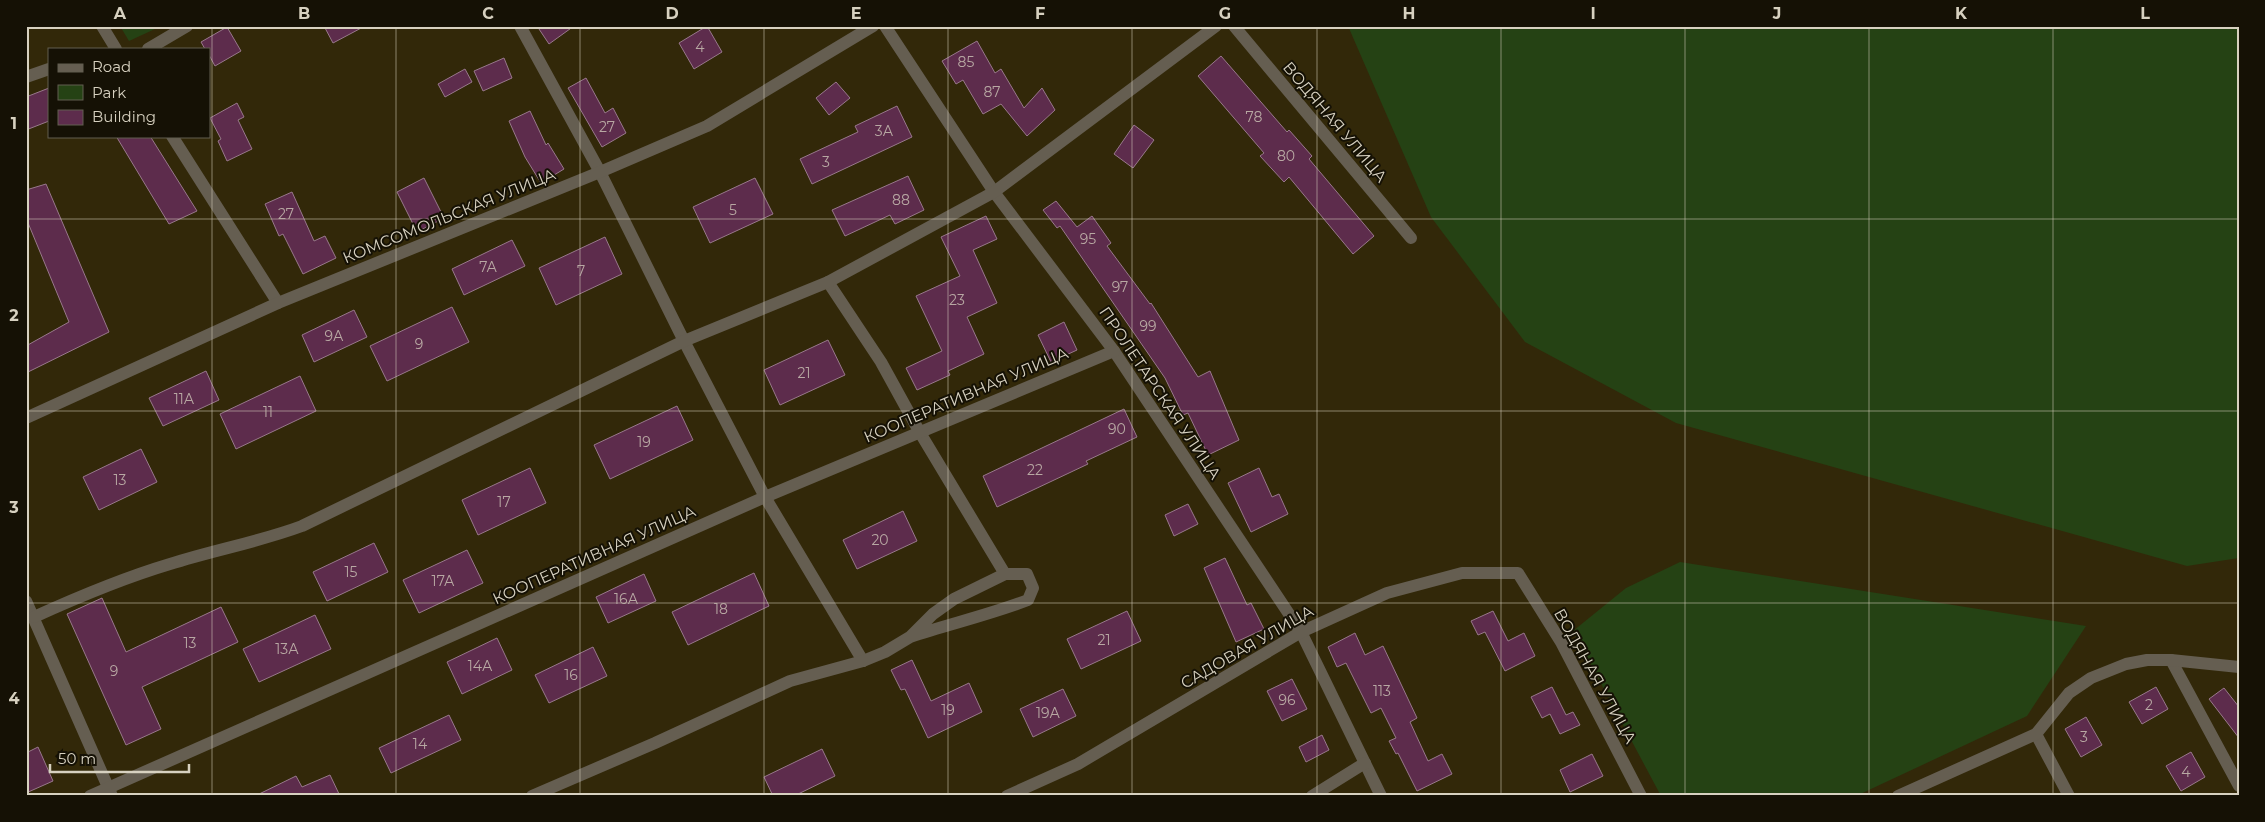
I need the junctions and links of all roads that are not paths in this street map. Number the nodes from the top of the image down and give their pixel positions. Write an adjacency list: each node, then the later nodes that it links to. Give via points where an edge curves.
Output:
1 (102, 26): 8 (street)
2 (188, 26): 9 (street)
3 (520, 26): 13 (street)
4 (873, 26): 13 (street, КОМСОМОЛЬСКАЯ УЛИЦА, via 707,126)
5 (885, 26): 14 (street, ПРОЛЕТАРСКАЯ УЛИЦА)
6 (1216, 26): 14 (street)
7 (1234, 26): 15 (street, ВОДЯНАЯ УЛИЦА)
8 (110, 47)
9 (150, 48)
10 (48, 69): 11 (street)
11 (26, 77)
12 (173, 138): 17 (street)
13 (600, 172): 17 (street, КОМСОМОЛЬСКАЯ УЛИЦА); 18 (street)
14 (994, 192): 16 (street); 19 (street, ПРОЛЕТАРСКАЯ УЛИЦА)
15 (1412, 238)
16 (828, 282): 18 (street); 21 (street, via 881,362)
17 (278, 303): 20 (street, КОМСОМОЛЬСКАЯ УЛИЦА)
18 (684, 340): 22 (street); 26 (street, via 302,526 277,536 171,563)
19 (1114, 351): 21 (street, КООПЕРАТИВНАЯ УЛИЦА); 27 (street, ПРОЛЕТАРСКАЯ УЛИЦА)
20 (26, 418)
21 (919, 431): 22 (street, КООПЕРАТИВНАЯ УЛИЦА); 24 (street)
22 (765, 497): 30 (street); 35 (street, КООПЕРАТИВНАЯ УЛИЦА)
23 (1518, 573): 27 (street, САДОВАЯ УЛИЦА, via 1462,573 1387,593); 41 (street, ВОДЯНАЯ УЛИЦА, via 1561,642)
24 (1006, 574): 28 (street, via 954,599); 28 (street, via 1027,574 1033,588 1028,600)
25 (26, 601): 26 (street)
26 (34, 617): 35 (street)
27 (1301, 632): 33 (street, ПРОЛЕТАРСКАЯ УЛИЦА); 38 (street, САДОВАЯ УЛИЦА, via 1078,764)
28 (910, 637): 30 (street)
29 (2171, 660): 31 (street); 32 (street, via 2126,664 2091,678 2069,693); 34 (street)
30 (863, 661): 37 (street, via 790,681)
31 (2239, 667)
32 (2036, 734): 42 (street); 43 (street)
33 (1365, 763): 39 (street); 40 (street, ПРОЛЕТАРСКАЯ УЛИЦА)
34 (2239, 786)
35 (110, 792): 36 (street, КООПЕРАТИВНАЯ УЛИЦА)
36 (90, 796)
37 (532, 796)
38 (1007, 796)
39 (1312, 796)
40 (1381, 796)
41 (1641, 796)
42 (1898, 796)
43 (2069, 796)

